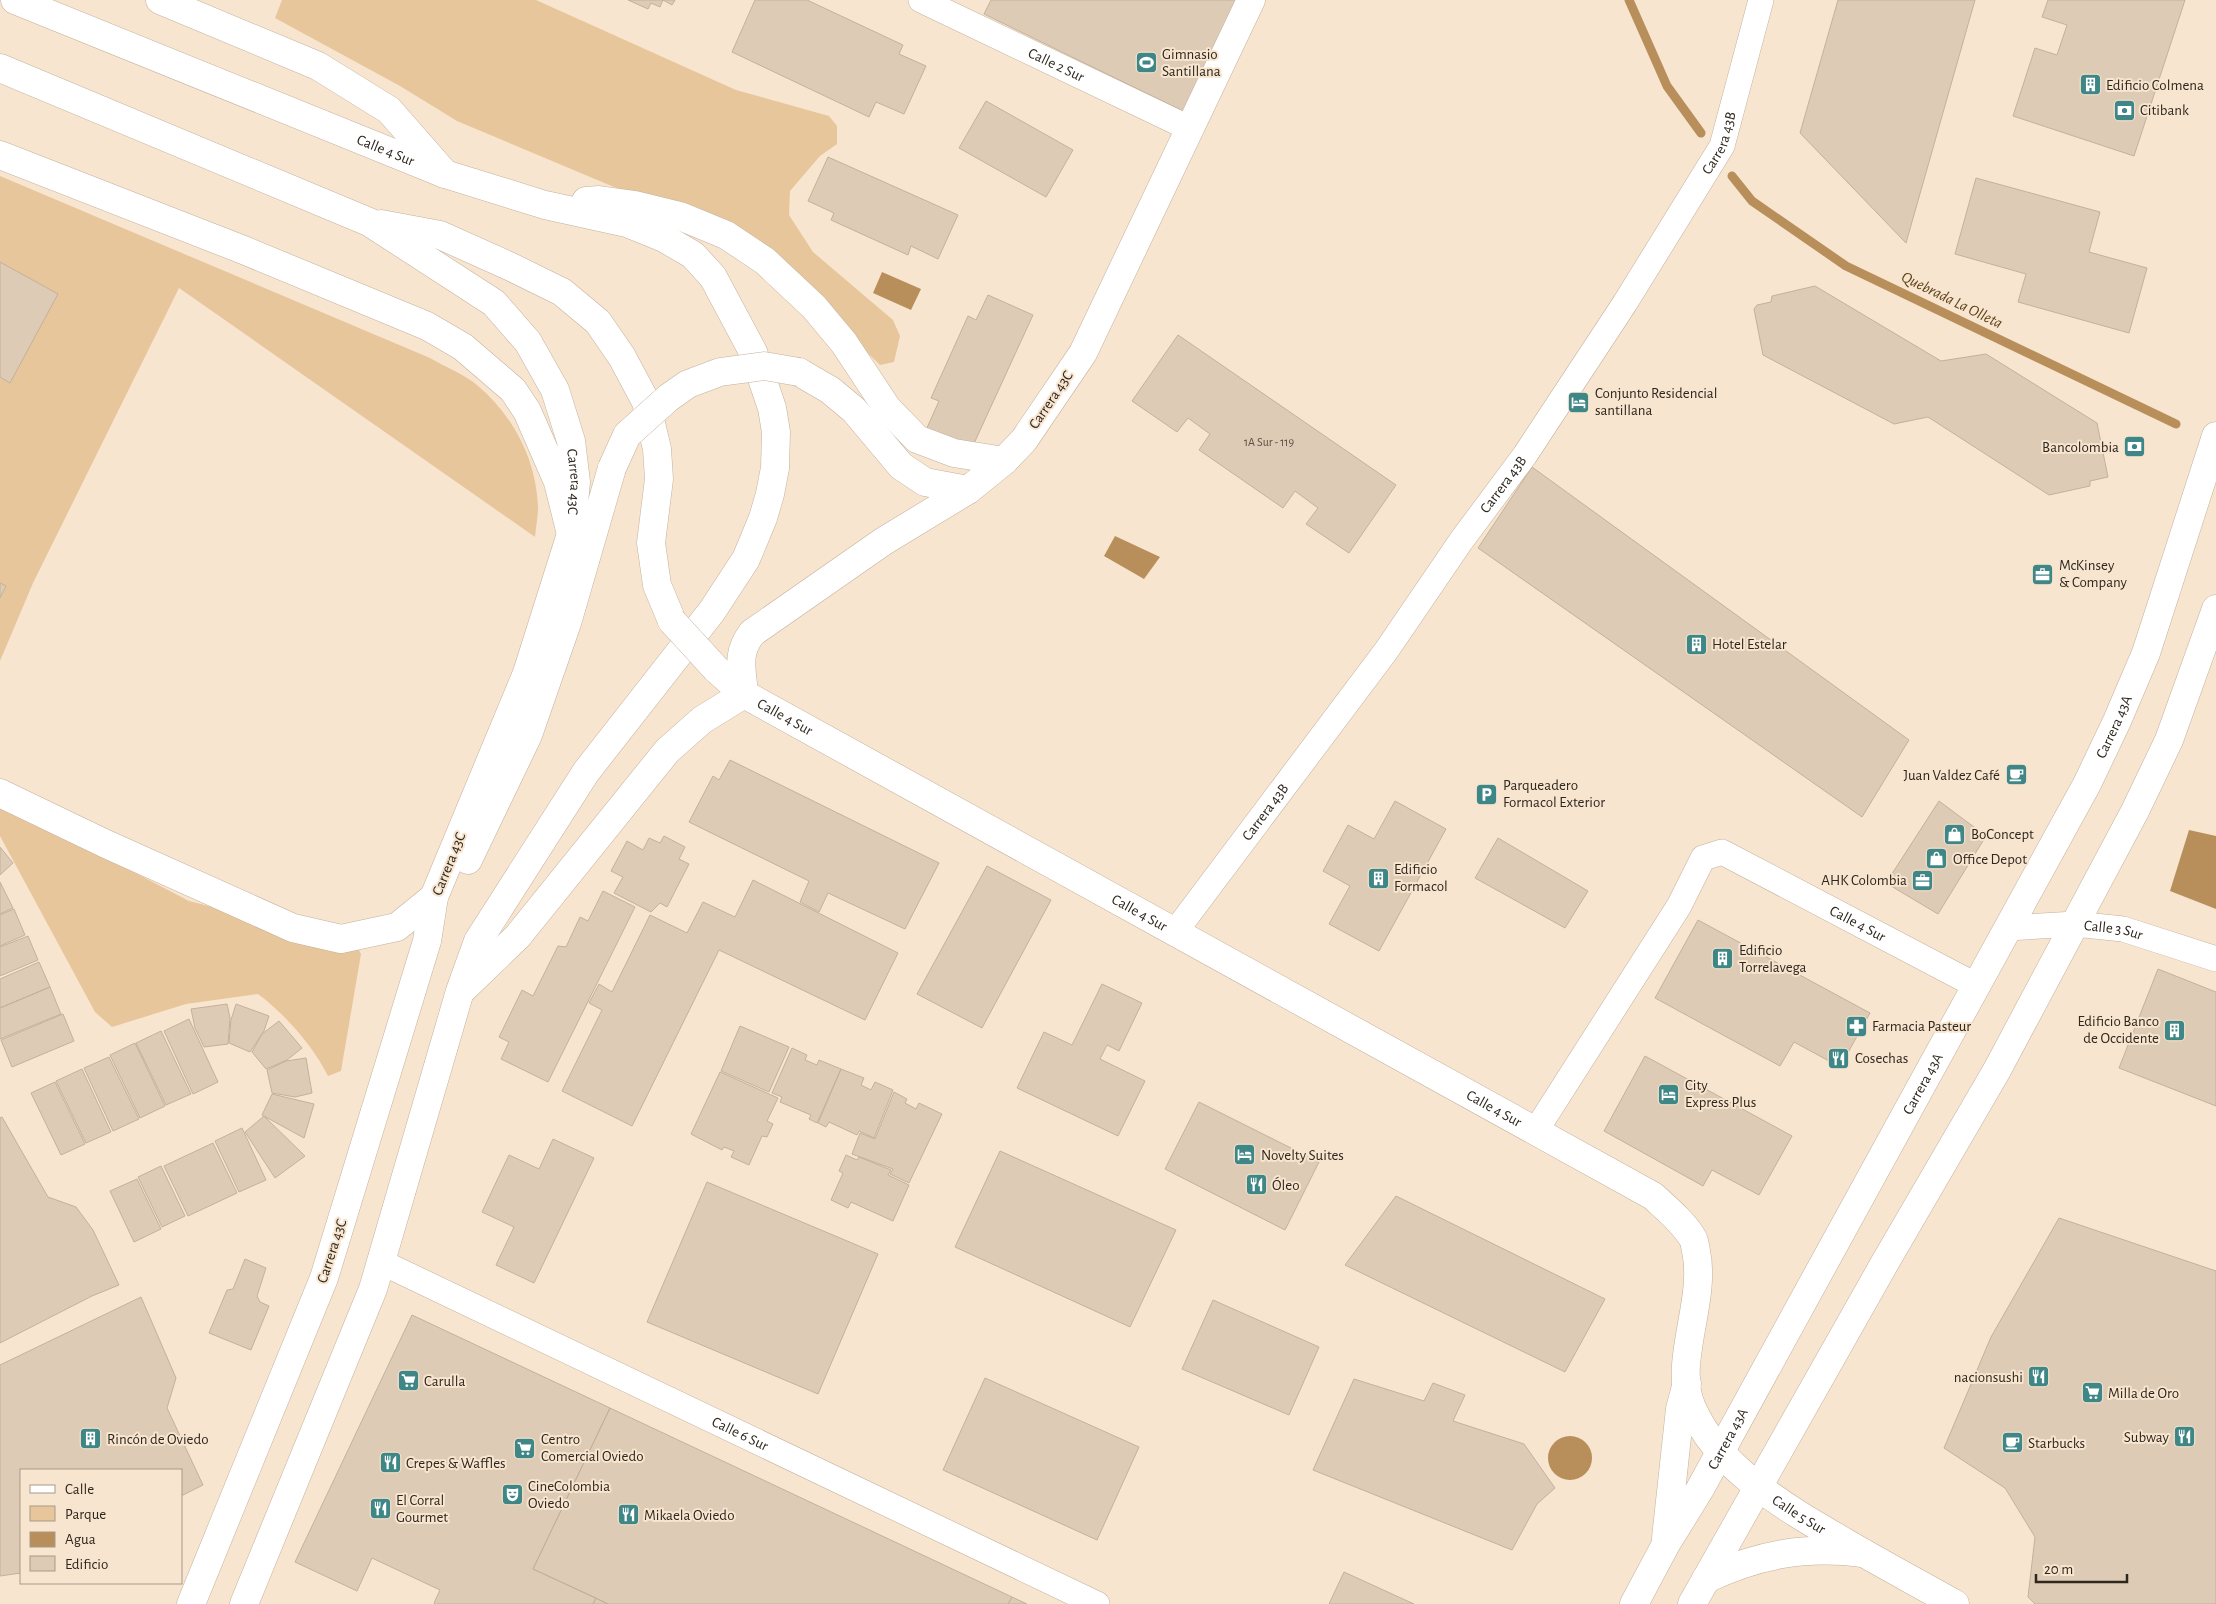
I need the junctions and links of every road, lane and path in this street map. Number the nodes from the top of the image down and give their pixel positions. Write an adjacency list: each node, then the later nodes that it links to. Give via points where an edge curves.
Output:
1 (15, 0): 9 (main road, Calle 4 Sur)
2 (160, 0): 9 (main road, via 326,71 389,110)
3 (921, 0): 7 (street, Calle 2 Sur)
4 (1251, 0): 7 (main road, Carrera 43C)
5 (1761, 0): 22 (street, Carrera 43B, via 1722,146 1625,303 1525,455 1386,651)
6 (0, 68): 11 (main road)
7 (1191, 129): 13 (main road, Carrera 43C, via 1084,353 1024,440)
8 (0, 156): 15 (main road, via 428,326 463,347 513,390 527,411 558,482)
9 (445, 174): 10 (main road, Calle 4 Sur)
10 (546, 205): 13 (main road, via 599,200 635,205 680,216 726,235 766,261 814,307 844,343 887,408 917,439 954,453); 26 (main road, Calle 4 Sur, via 627,224 664,238 700,262 713,277 753,352 772,408 776,432 775,468 763,518 746,559 712,610 586,772 478,941)
11 (369, 222): 15 (main road, Carrera 43C, via 494,303 528,342 555,390 571,441 576,482); 17 (main road, Calle 4 Sur, bridge, via 440,235 562,292 598,322 622,357 646,402 657,449 659,479 651,543 657,585 672,621)
12 (2216, 436): 21 (main road, Carrera 43A, via 2143,662 2087,784)
13 (1004, 461): 14 (main road, Carrera 43C)
14 (968, 490): 17 (main road, Carrera 43C, via 884,541 752,633 743,646 740,659); 23 (main road, bridge, via 925,482 901,466 854,410 830,390 799,372 764,366 720,372 688,384 668,398 627,435 612,468 567,623 528,735)
15 (571, 534): 19 (main road, Carrera 43C, via 527,673)
16 (2216, 609): 20 (main road, via 2169,740)
17 (744, 694): 22 (main road, Calle 4 Sur); 26 (main road, via 702,720 667,751 518,936)
18 (0, 793): 19 (main road, via 293,928 341,939 397,927)
19 (434, 897): 23 (main road, Carrera 43C)
20 (2076, 924): 21 (street, Calle 3 Sur); 24 (street, Calle 3 Sur, via 2123,929); 31 (main road, via 1997,1070)
21 (2008, 928): 25 (main road, Carrera 43A)
22 (1175, 932): 27 (main road, Calle 4 Sur)
23 (427, 941): 35 (main road, Carrera 43C, via 324,1278)
24 (2216, 959)
25 (1977, 986): 27 (street, Calle 4 Sur, via 1722,852 1703,858 1679,906); 30 (main road, Carrera 43A)
26 (460, 991): 28 (main road)
27 (1535, 1132): 29 (main road, Calle 4 Sur, via 1653,1196 1693,1238 1699,1262 1698,1283)
28 (381, 1262): 36 (main road, via 373,1289); 37 (street, Calle 6 Sur)
29 (1686, 1383): 30 (main road, Calle 5 Sur, via 1691,1407 1702,1429); 32 (main road, via 1680,1409)
30 (1719, 1451): 31 (main road, Calle 5 Sur); 32 (main road, Carrera 43A, via 1700,1490)
31 (1758, 1486): 33 (main road, Calle 5 Sur, via 1786,1508); 34 (main road)
32 (1666, 1544): 38 (main road, Carrera 43A)
33 (1863, 1552): 34 (main road, via 1836,1549 1782,1552 1756,1558); 40 (main road, Calle 5 Sur)
34 (1706, 1578): 39 (main road)
35 (191, 1604)
36 (244, 1604)
37 (1098, 1604)
38 (1634, 1604)
39 (1692, 1604)
40 (1955, 1604)

